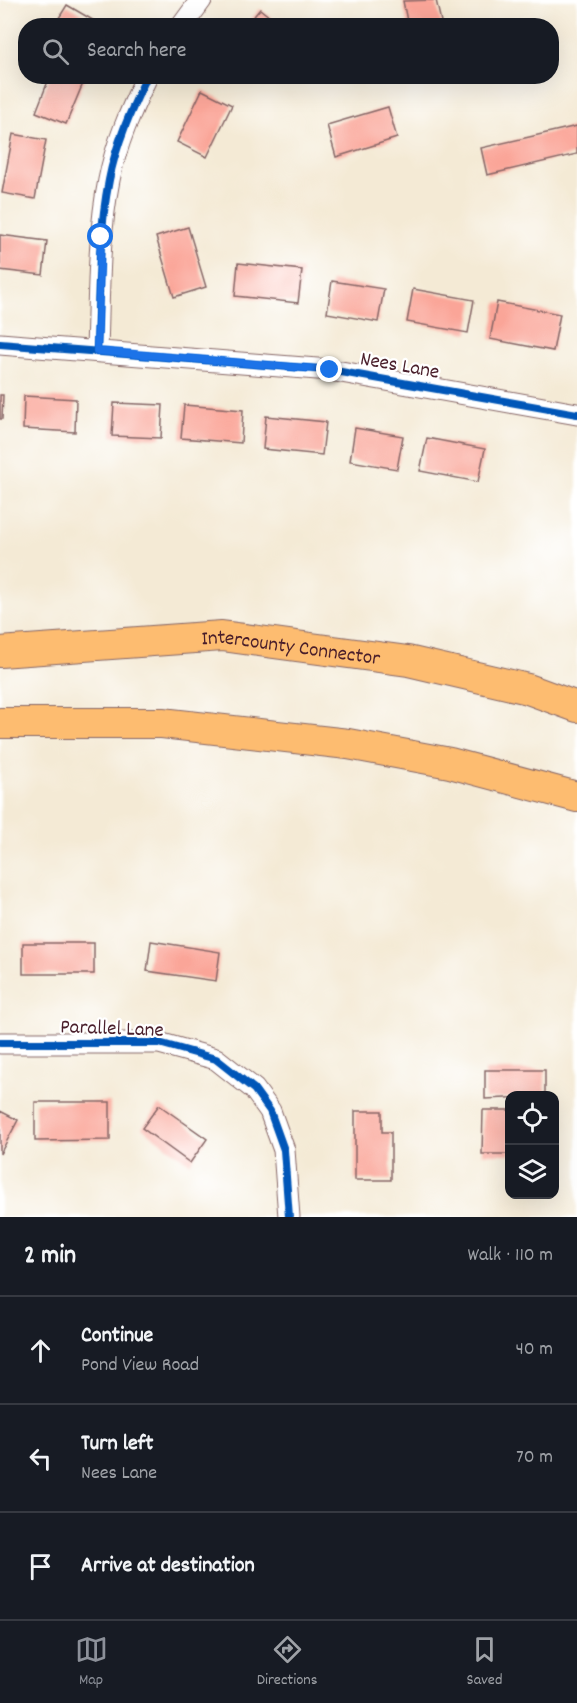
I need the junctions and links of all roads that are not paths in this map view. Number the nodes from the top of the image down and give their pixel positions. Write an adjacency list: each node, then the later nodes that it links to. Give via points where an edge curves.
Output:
1 (201, 0): 2 (street)
2 (188, 18)
3 (143, 84): 5 (street, via 126,122 109,179 101,237)
4 (0, 344): 5 (street, Nees Lane)
5 (97, 351): 6 (street, Nees Lane, via 330,370)
6 (577, 414)
7 (0, 652): 8 (highway, Intercounty Connector, via 222,636 408,661 528,689)
8 (577, 707)
9 (0, 723): 10 (highway, via 162,723 348,744 450,763)
10 (577, 797)
11 (0, 1043): 12 (street, Parallel Lane, via 159,1043 216,1059 254,1089 270,1111 284,1150)
12 (289, 1217)

